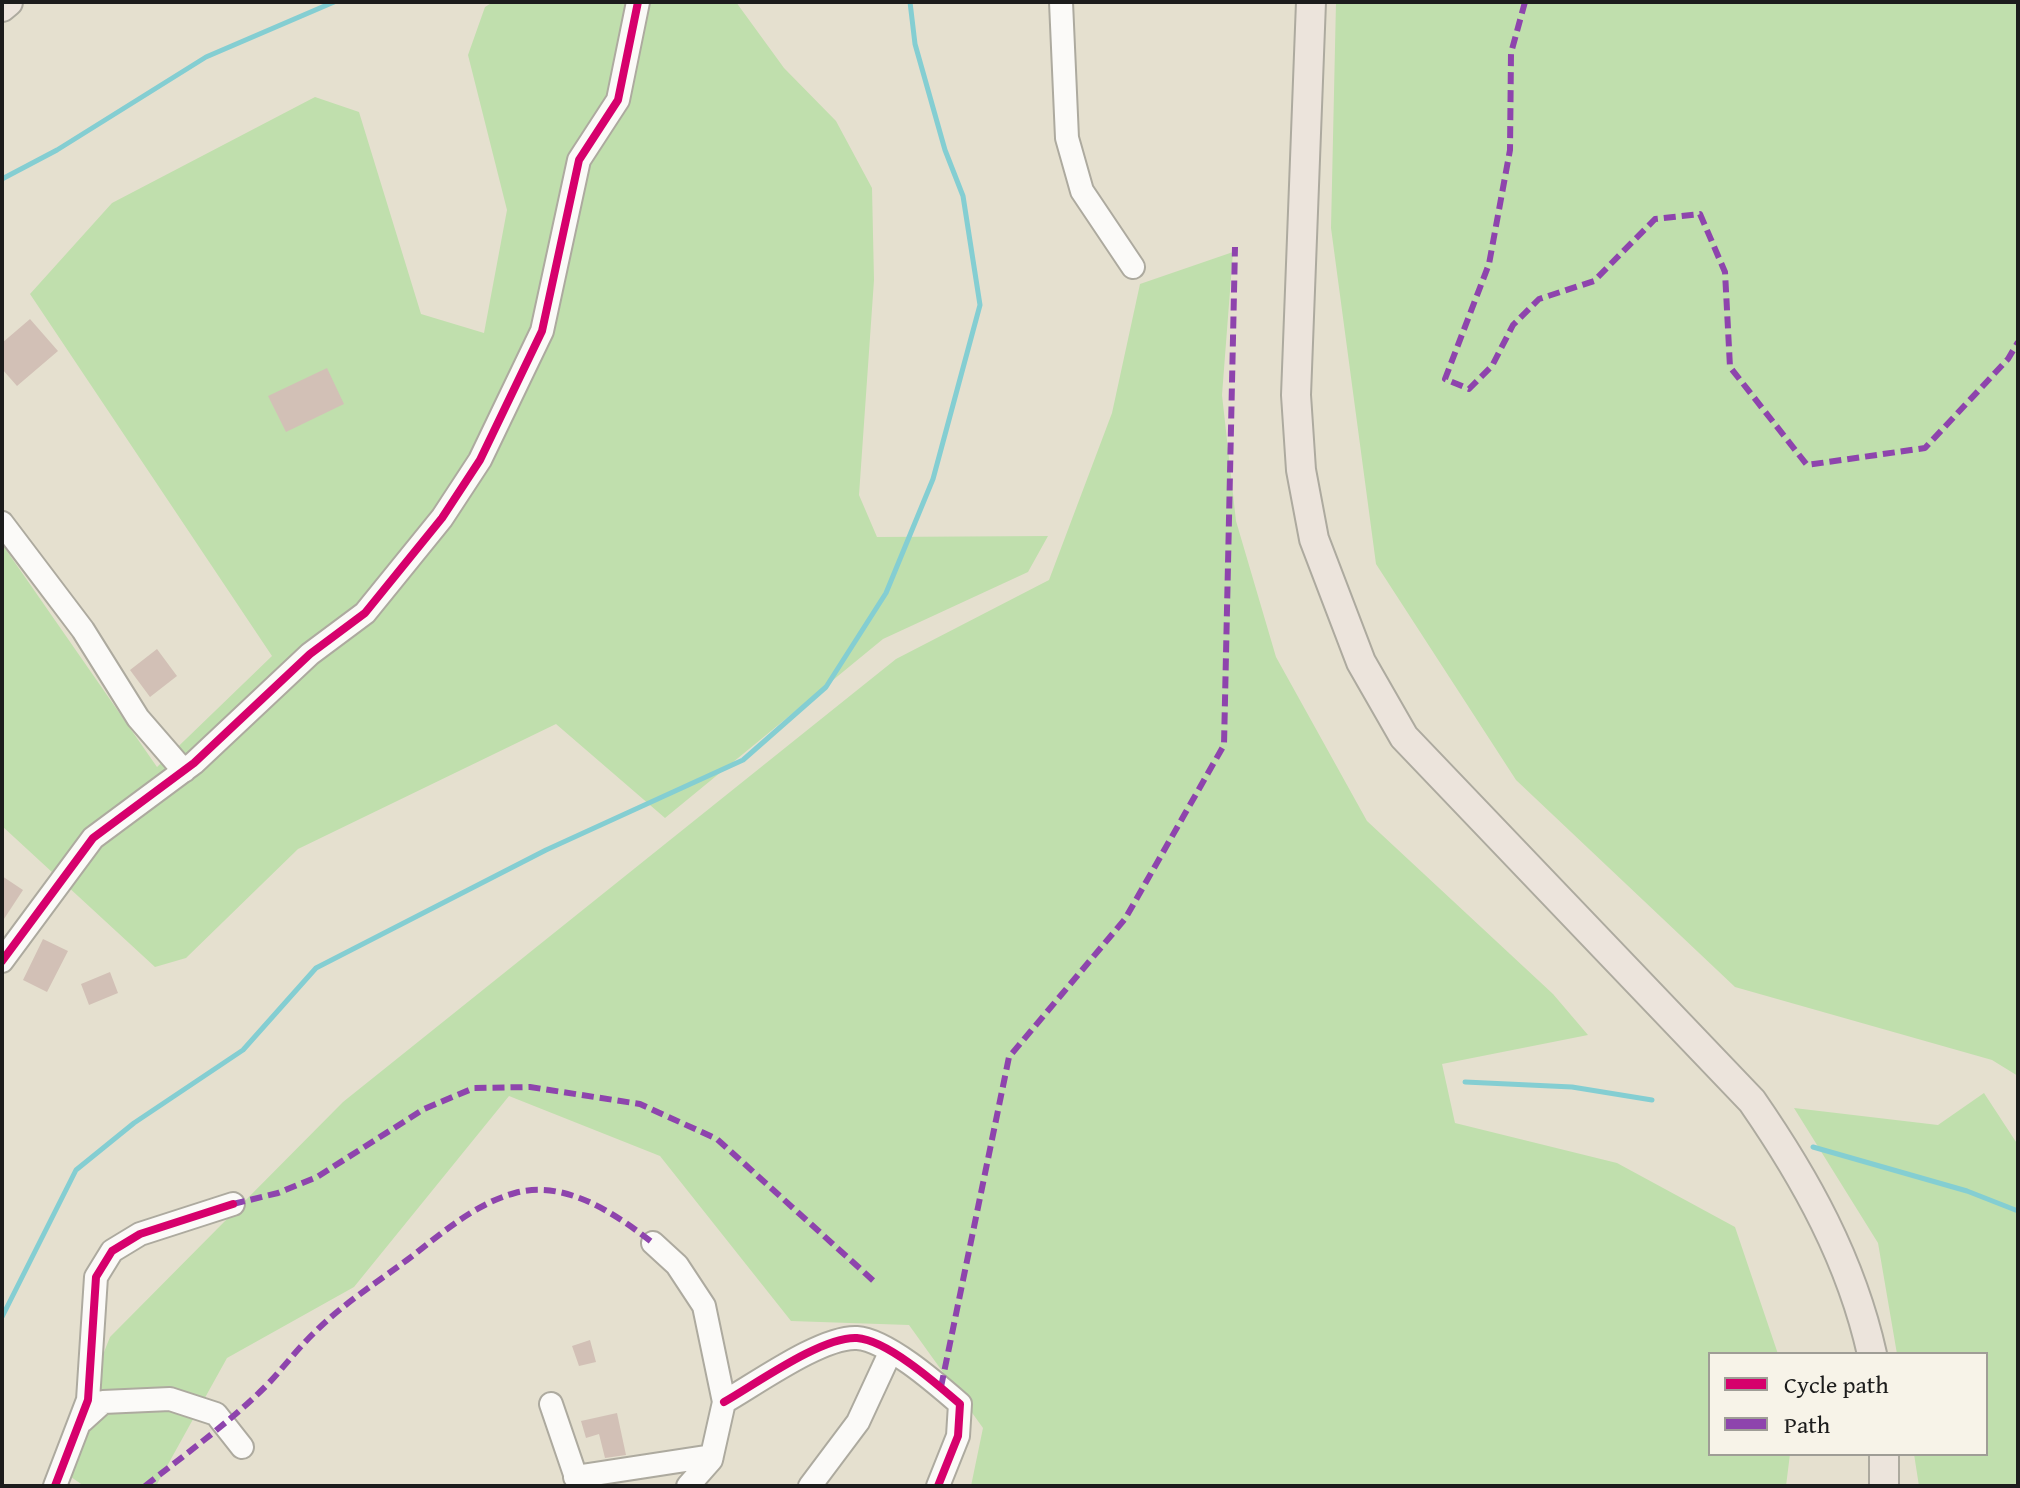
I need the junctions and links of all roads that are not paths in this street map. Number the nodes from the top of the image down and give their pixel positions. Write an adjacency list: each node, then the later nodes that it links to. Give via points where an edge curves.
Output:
1 (8, 2): 5 (main road)
2 (638, 2): 8 (street, via 618,100 579,160 542,331 480,460 442,518 365,613 310,654)
3 (1061, 2): 6 (street, via 1067,138 1082,191)
4 (1311, 2): 12 (main road, via 1296,395 1301,470 1314,539 1361,662 1404,737 1752,1101 1799,1169 1836,1244)
5 (2, 7)
6 (1133, 267)
7 (2, 523): 8 (street, via 83,630 138,718)
8 (184, 771): 9 (street, via 93,838)
9 (2, 961)
10 (233, 1204): 16 (street, via 140,1234 112,1251 96,1277 88,1400)
11 (653, 1243): 14 (street, via 677,1265 704,1306)
12 (1872, 1352)
13 (890, 1353): 14 (street, via 857,1338 828,1344); 21 (street, via 960,1404 958,1436); 24 (street, via 858,1422)
14 (724, 1402): 18 (street)
15 (551, 1404): 20 (street)
16 (79, 1424): 17 (street, via 103,1402 170,1399 216,1414); 22 (street)
17 (242, 1447)
18 (712, 1456): 20 (street); 23 (street)
19 (1884, 1456): 25 (main road)
20 (577, 1481)
21 (945, 1483)
22 (55, 1486)
23 (688, 1486)
24 (810, 1486)
25 (1884, 1486)

